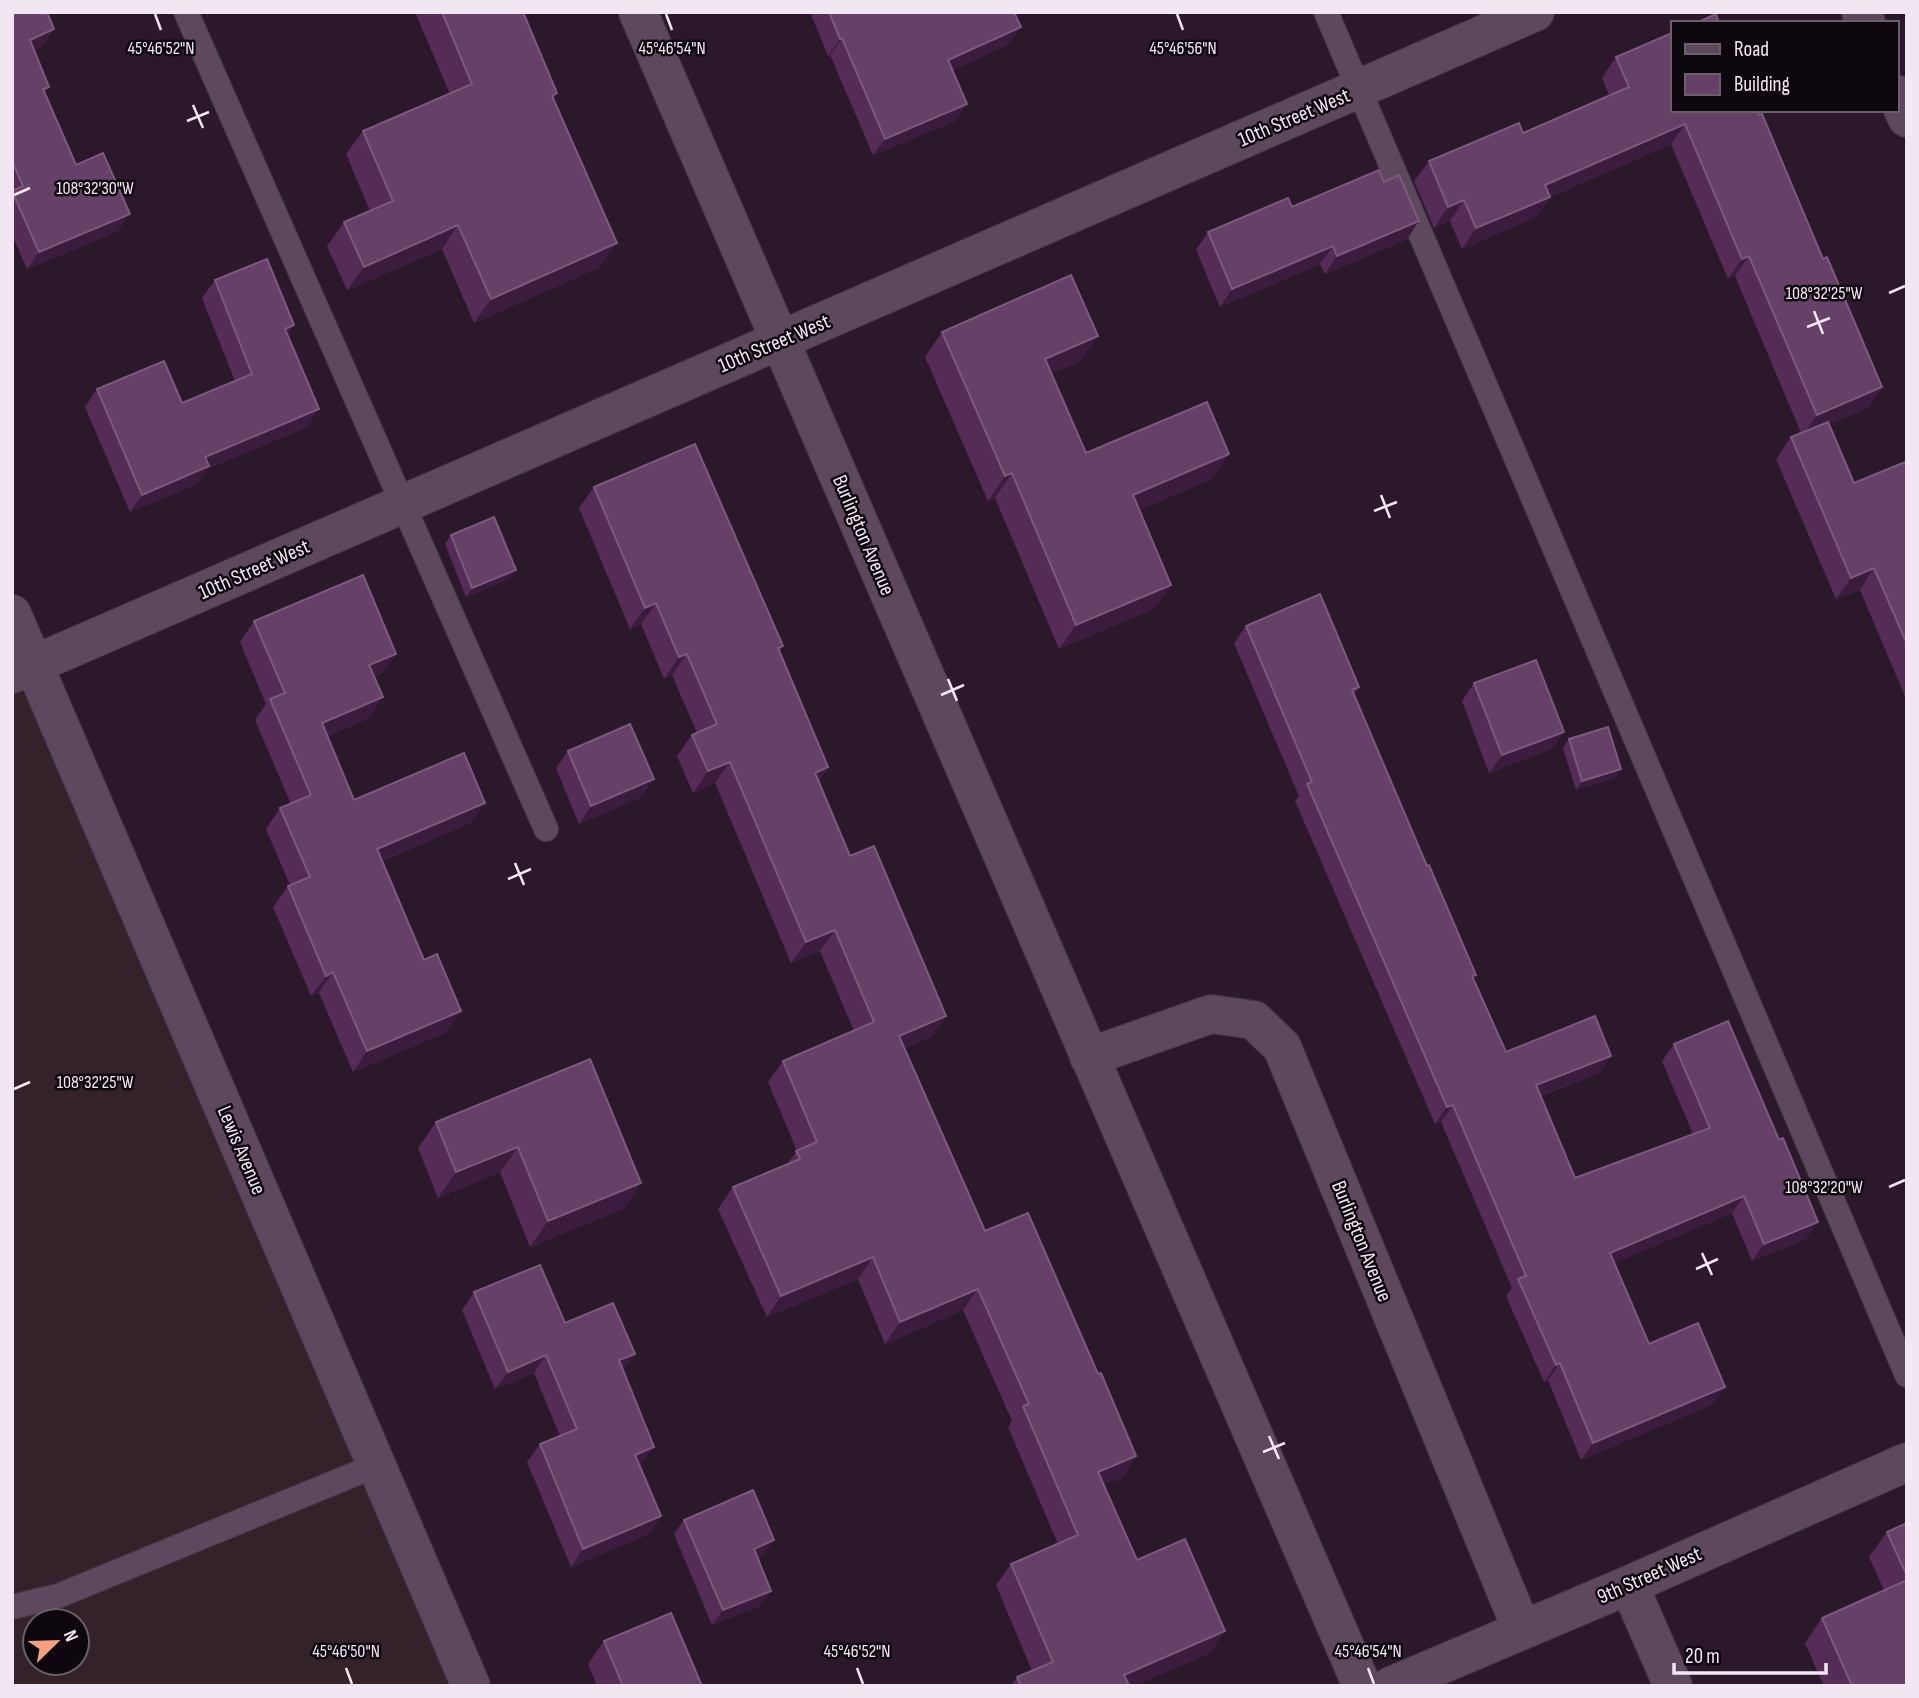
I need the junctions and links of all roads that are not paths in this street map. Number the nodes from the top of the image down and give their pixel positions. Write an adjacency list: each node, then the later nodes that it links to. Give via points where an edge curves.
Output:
1 (186, 12): 9 (lane)
2 (638, 12): 8 (street, Burlington Avenue)
3 (1326, 12): 5 (lane)
4 (1535, 12): 5 (street, 10th Street West)
5 (1359, 89): 8 (street, 10th Street West); 14 (lane)
6 (1898, 98): 7 (street)
7 (1907, 118)
8 (780, 341): 9 (street, 10th Street West); 13 (street, Burlington Avenue)
9 (402, 504): 11 (street, 10th Street West); 12 (lane)
10 (12, 614): 11 (street, Lewis Avenue)
11 (23, 669): 16 (street, Lewis Avenue)
12 (546, 829)
13 (1089, 1057): 19 (street, Burlington Avenue, via 1211,1014 1254,1020 1282,1047); 21 (street, Burlington Avenue)
14 (1907, 1375)
15 (1907, 1462): 17 (street, 9th Street West)
16 (377, 1465): 18 (lane, via 58,1596); 20 (street, Lewis Avenue)
17 (1629, 1585): 19 (street, 9th Street West); 23 (street)
18 (12, 1607)
19 (1522, 1630): 22 (street, 9th Street West)
20 (471, 1686)
21 (1362, 1686)
22 (1391, 1686)
23 (1672, 1686)

